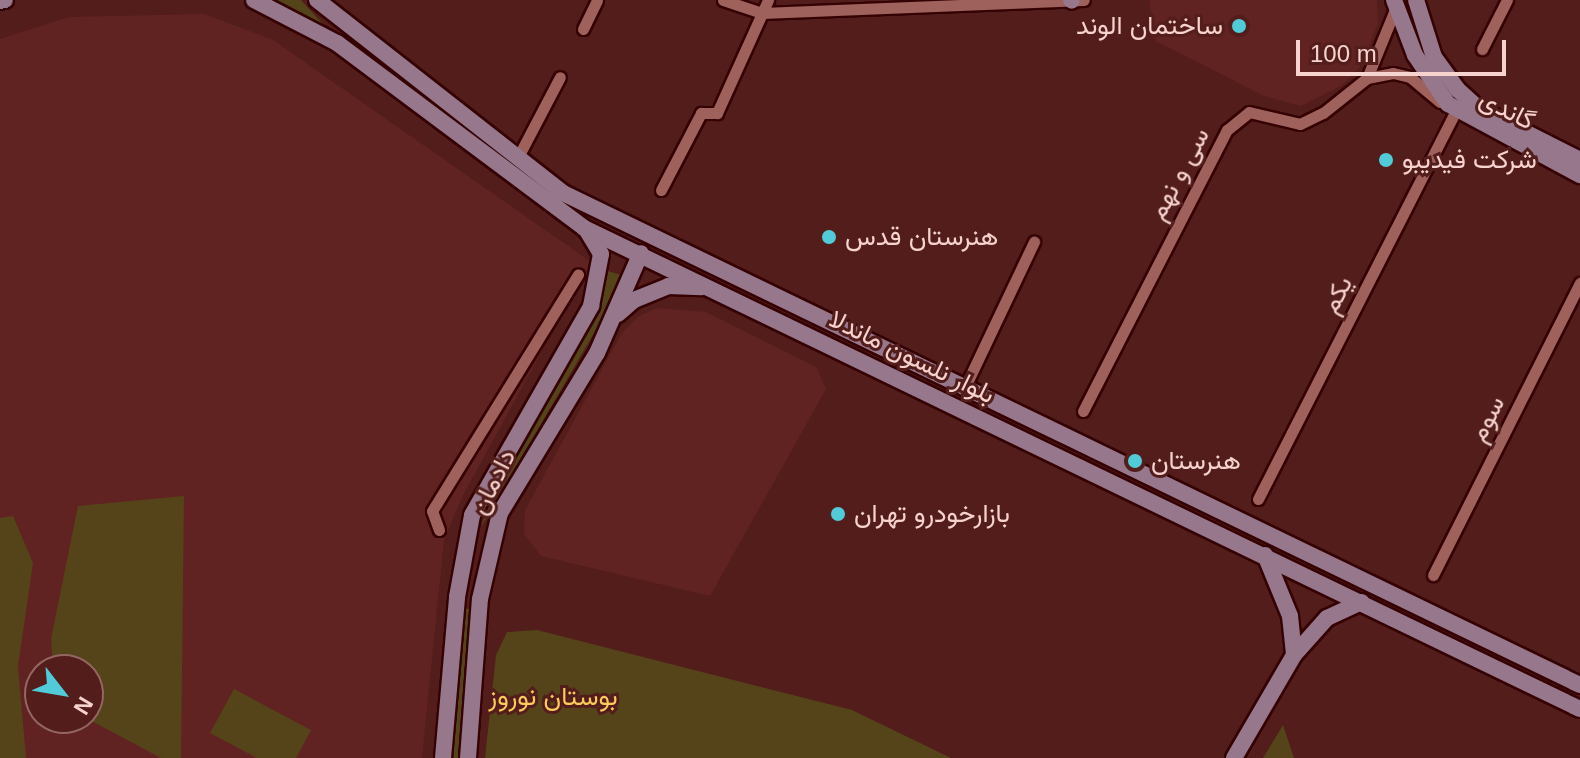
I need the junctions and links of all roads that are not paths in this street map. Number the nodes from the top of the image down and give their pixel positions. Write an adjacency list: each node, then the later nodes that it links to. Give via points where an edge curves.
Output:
1 (254, 0): 14 (main road, بلوار نلسون ماندلا)
2 (317, 0): 12 (main road, بلوار نلسون ماندلا)
3 (597, 0): 13 (street)
4 (723, 0): 11 (street)
5 (768, 0): 11 (street)
6 (1072, 0): 7 (street); 11 (street)
7 (1084, 0)
8 (1416, 0): 20 (main road)
9 (1507, 0): 16 (street)
10 (1395, 4): 19 (street); 20 (main road, via 1421,67)
11 (762, 13): 24 (street, via 717,113 701,113)
12 (339, 17): 14 (main road, via 338,32); 15 (main road, بلوار نلسون ماندلا)
13 (583, 29)
14 (325, 36): 17 (main road, بلوار نلسون ماندلا)
15 (379, 47): 17 (main road, via 364,50); 21 (main road, بلوار نلسون ماندلا)
16 (1482, 49)
17 (367, 64): 26 (main road, بلوار نلسون ماندلا)
18 (560, 77): 21 (street)
19 (1367, 78): 20 (street, via 1393,73 1410,77); 34 (street, سی و نهم, via 1305,123 1255,111 1233,123)
20 (1456, 104): 22 (main road, گاندی); 23 (main road, گاندی); 35 (street, یکم)
21 (518, 157): 25 (main road, بلوار نلسون ماندلا)
22 (1580, 160)
23 (1580, 175)
24 (661, 190)
25 (563, 193): 28 (main road); 33 (main road, بلوار نلسون ماندلا)
26 (584, 228): 28 (main road, بلوار نلسون ماندلا); 38 (main road, دادمان, via 601,254 595,294 478,499)
27 (1034, 242): 33 (street)
28 (641, 253): 31 (main road, بلوار نلسون ماندلا); 32 (main road, دادمان)
29 (578, 275): 36 (street, via 432,511)
30 (1580, 283): 40 (street, سوم)
31 (721, 291): 32 (main road, via 668,286 634,300); 37 (main road, بلوار نلسون ماندلا)
32 (617, 315): 39 (main road, دادمان, via 504,502)
33 (965, 387): 43 (main road, بلوار نلسون ماندلا)
34 (1083, 411)
35 (1258, 499)
36 (439, 530)
37 (1265, 555): 41 (main road, بلوار نلسون ماندلا); 42 (main road, via 1290,616)
38 (463, 563): 39 (main road); 45 (main road, دادمان)
39 (486, 569): 46 (main road, دادمان)
40 (1433, 575)
41 (1361, 602): 42 (main road, via 1327,618); 44 (main road, بلوار نلسون ماندلا)
42 (1294, 655): 47 (main road)
43 (1580, 685)
44 (1580, 709)
45 (443, 758)
46 (468, 758)
47 (1234, 758)

